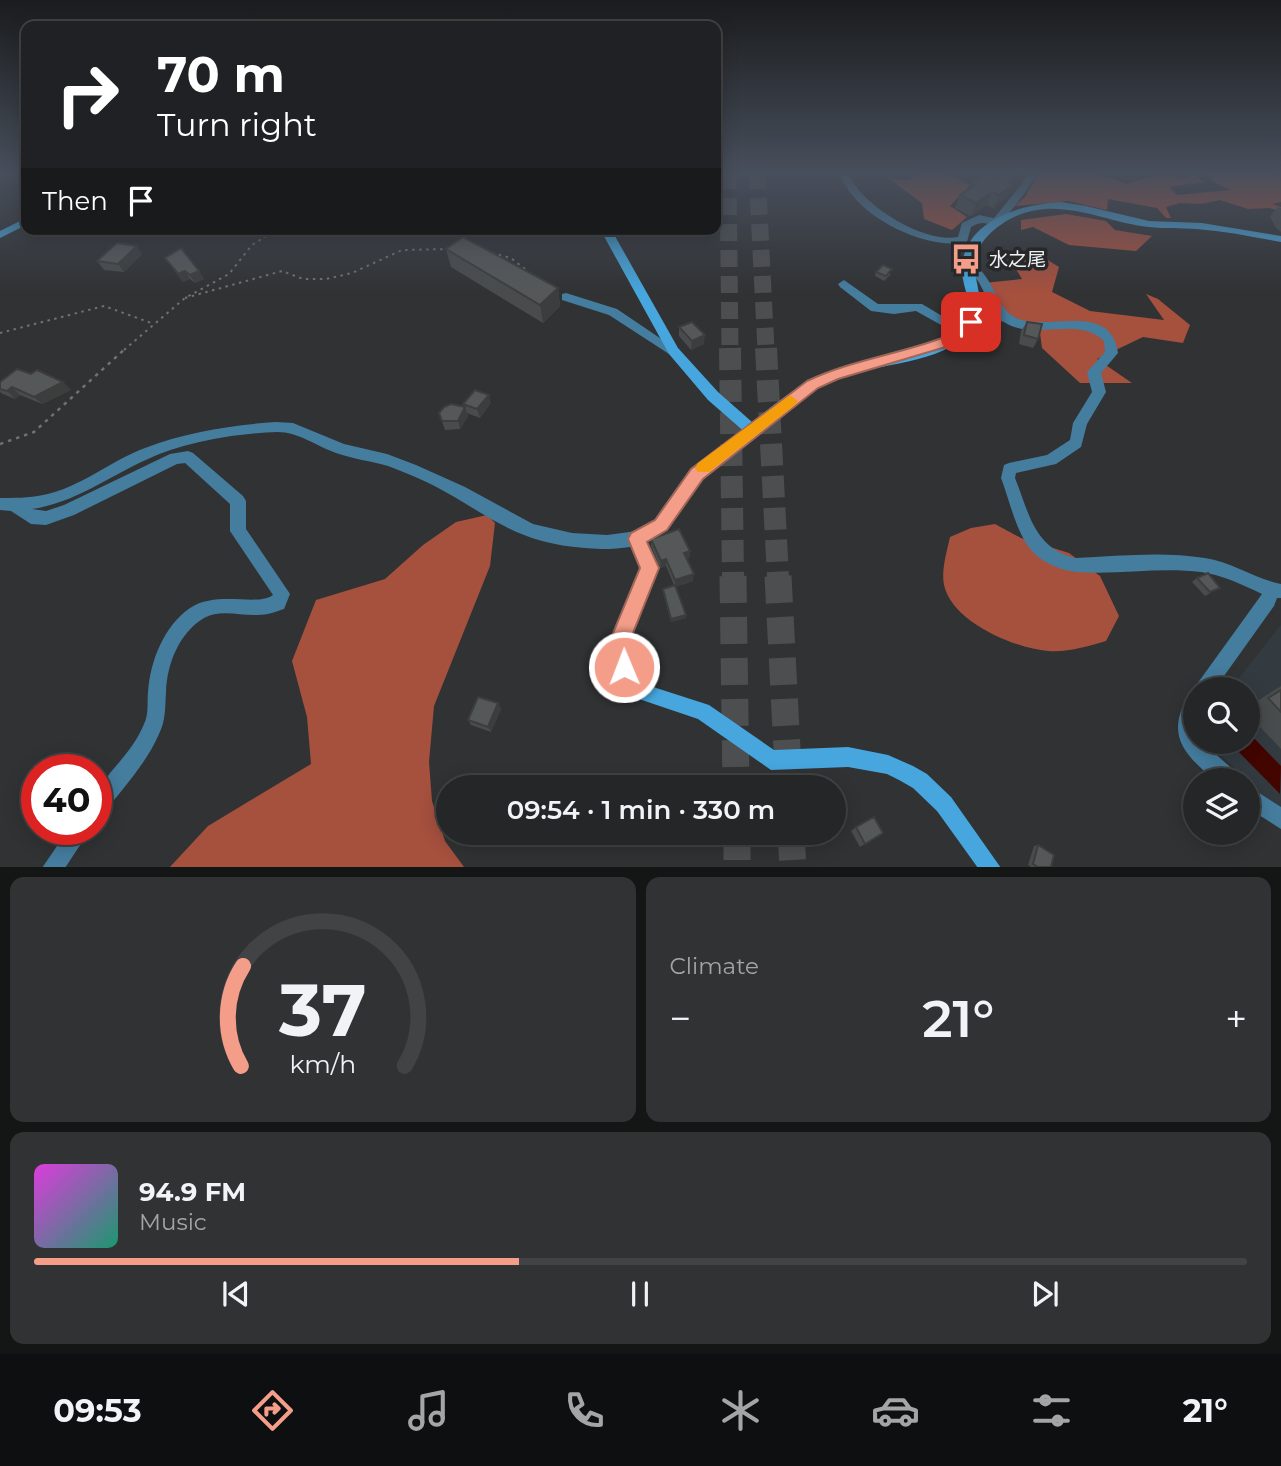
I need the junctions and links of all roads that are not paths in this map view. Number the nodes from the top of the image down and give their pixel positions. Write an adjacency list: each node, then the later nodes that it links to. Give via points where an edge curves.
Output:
1 (881, 212): 5 (street, via 906,228 949,243 963,240 966,225 979,218)
2 (1001, 212): 5 (street)
3 (1021, 212): 5 (street)
4 (1102, 212): 9 (street, via 1135,222 1200,226)
5 (997, 220): 10 (street, via 976,246)
6 (21, 223): 8 (street)
7 (610, 235): 14 (street)
8 (0, 236)
9 (1281, 239)
10 (968, 266): 13 (street, via 977,300); 20 (street, via 980,273 1005,318 1016,324 1093,326 1110,339 1112,354 1094,372 1099,392 1080,423 1076,443 1044,462 1009,469 1015,501 1039,548 1075,565 1204,565)
11 (844, 288): 13 (street, via 875,308 918,307)
12 (566, 297): 14 (street, via 613,312)
13 (963, 332): 15 (street, via 954,339 813,384)
14 (673, 351): 15 (street, via 713,396)
15 (752, 430): 19 (street, via 697,474 661,525)
16 (144, 454): 17 (street); 18 (street, via 75,493 39,504); 19 (street, via 164,446 264,428 294,428 340,449 388,461 453,487 528,530 602,542)
17 (110, 488): 18 (street, via 46,518 31,517); 24 (street, via 175,458 188,457 237,501 237,531 282,594 278,603 268,607 225,604 207,608 181,627 170,642 160,674 152,728)
18 (8, 505)
19 (637, 539): 29 (street, via 650,568 621,638 621,655 631,681 642,692 703,711 771,760 849,757 906,773 944,804)
20 (1277, 591): 21 (street)
21 (1212, 677)
22 (1201, 754): 23 (street)
23 (1215, 768)
24 (112, 784)
25 (1260, 804): 26 (street)
26 (1281, 819)
27 (69, 845): 28 (street)
28 (52, 867)
29 (991, 867)

